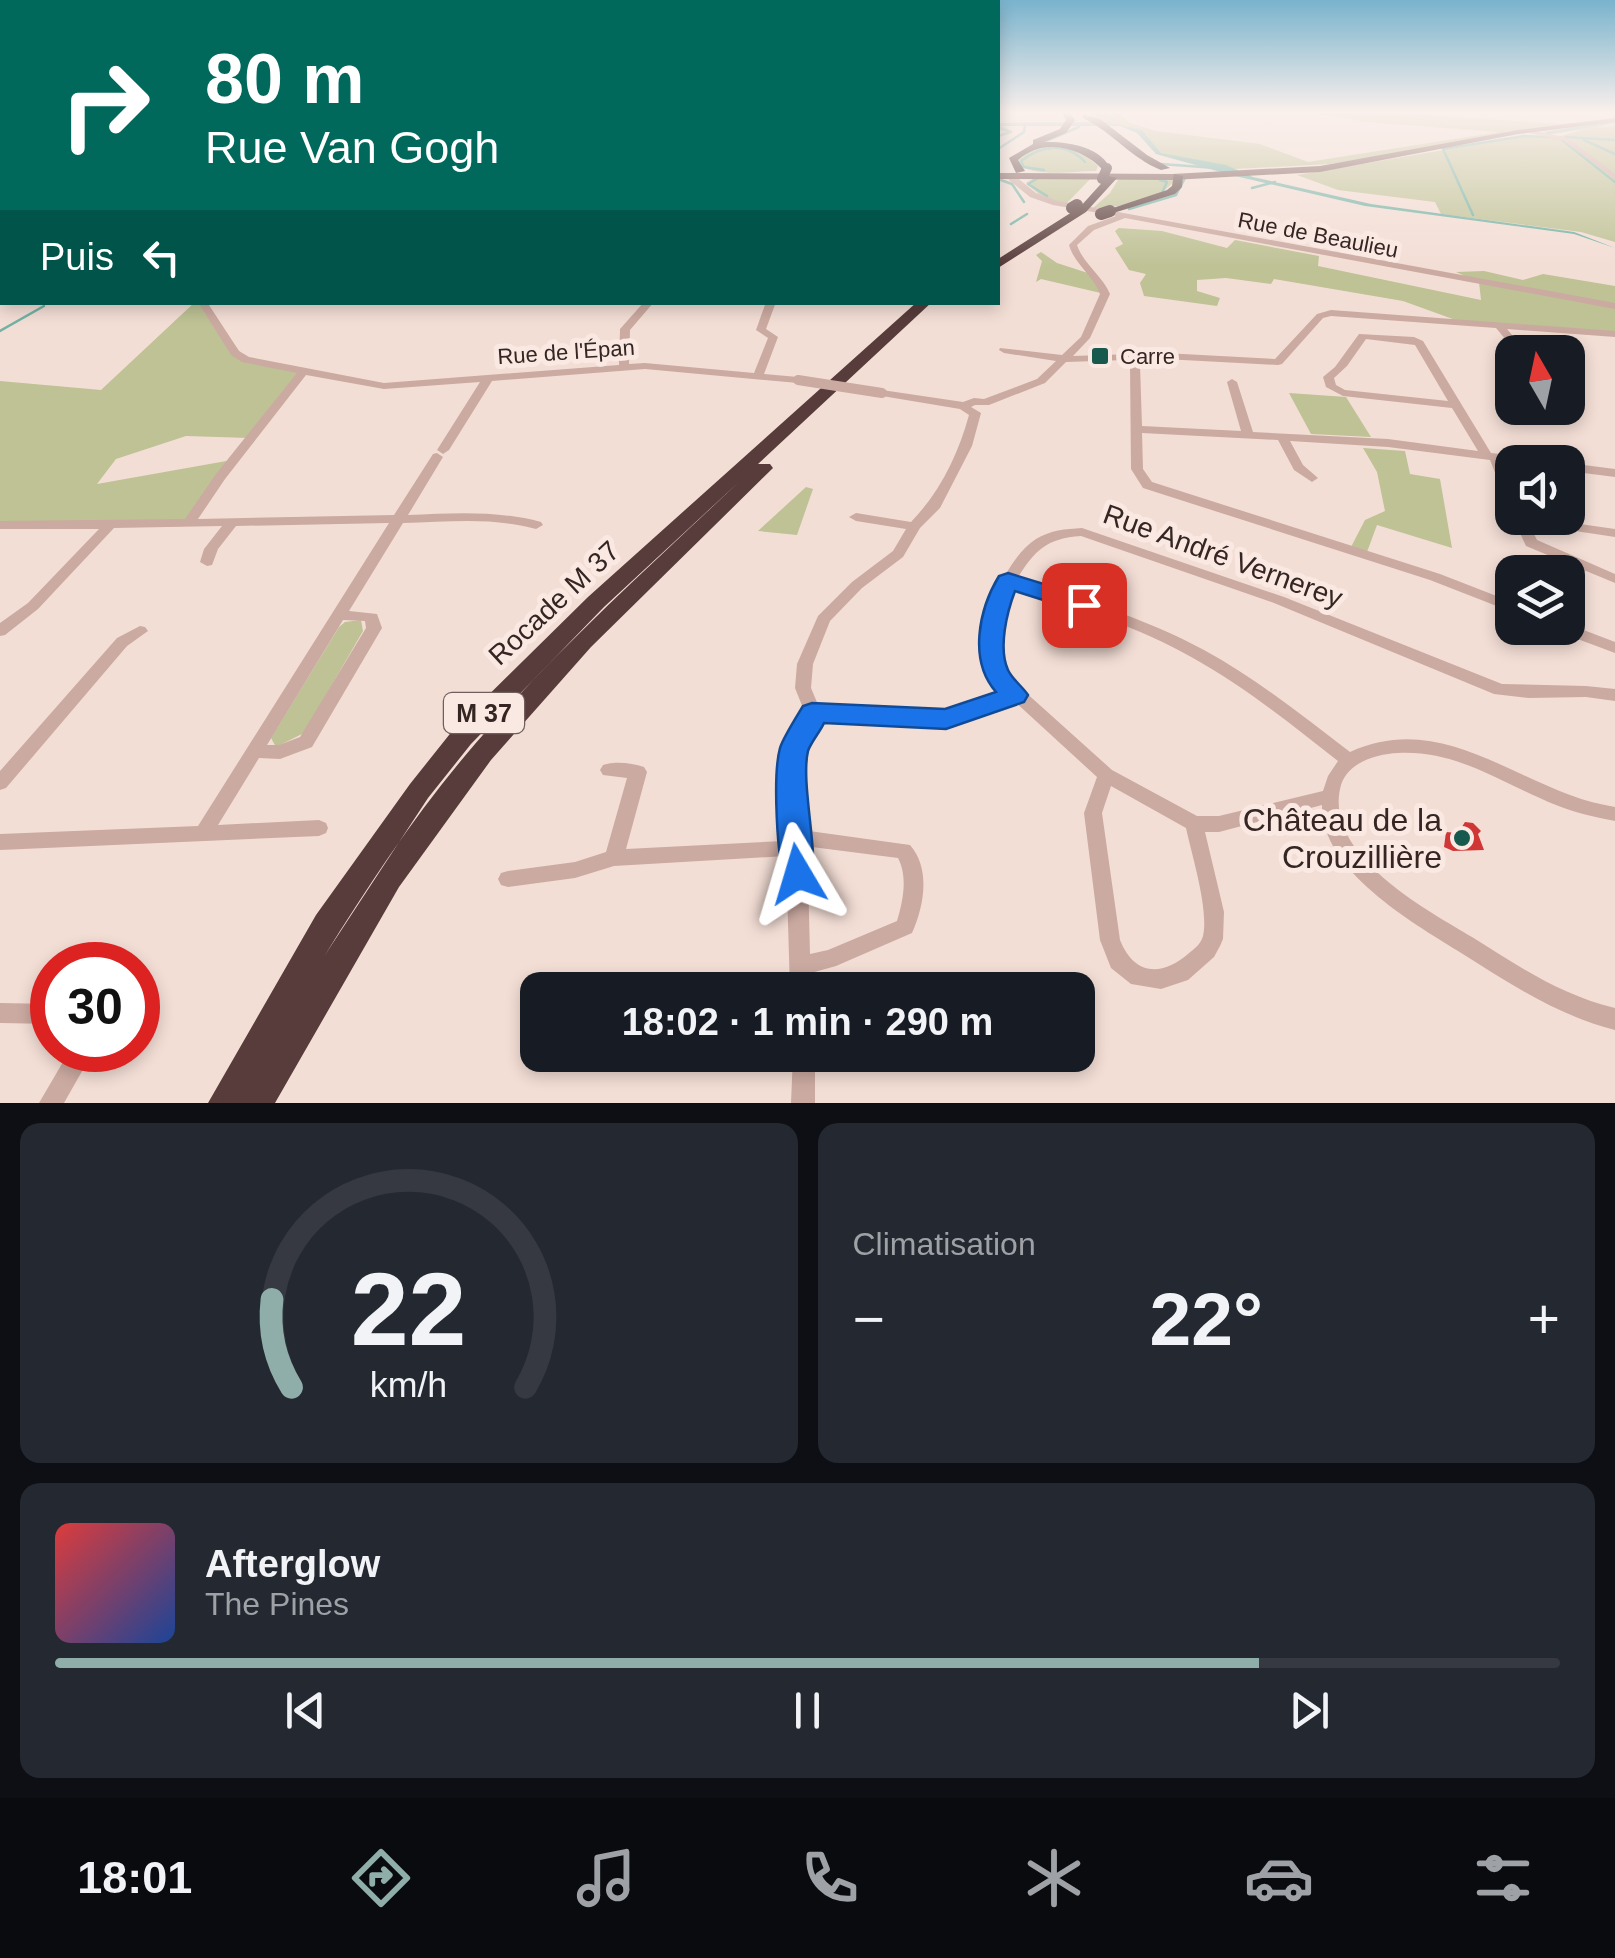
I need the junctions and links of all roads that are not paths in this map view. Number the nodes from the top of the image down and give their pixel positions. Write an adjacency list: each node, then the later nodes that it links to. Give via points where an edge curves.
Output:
1 (1108, 164): 6 (highway)
2 (1153, 164): 4 (highway)
3 (1344, 164): 4 (main road)
4 (1167, 172): 5 (main road); 8 (highway, via 1177,187 1171,192)
5 (1014, 175): 7 (street, Rue de Beaulieu, via 1037,197)
6 (1079, 208): 8 (highway); 9 (highway)
7 (1124, 216): 16 (street, Rue de Beaulieu); 21 (street, via 1091,228 1073,245 1106,294 1096,321)
8 (1018, 250): 10 (highway)
9 (1000, 254)
10 (1000, 263)
11 (204, 305): 24 (street, Rue de l'Épan, via 234,354)
12 (647, 305): 23 (street, via 624,332)
13 (770, 305): 25 (street, via 760,330 773,337)
14 (923, 305): 85 (highway, Rocade M 37 / M 37, via 596,602 462,737 326,924)
15 (938, 305): 86 (highway, Rocade M 37 / M 37, via 522,706 361,923)
16 (1615, 306)
17 (1498, 324): 18 (street); 19 (street); 22 (street, via 1326,313 1278,362)
18 (1615, 334)
19 (1507, 335)
20 (1004, 350): 21 (street)
21 (1067, 359): 22 (street); 29 (street, via 1032,387)
22 (1131, 359): 30 (street)
23 (624, 366): 25 (street, Rue de l'Épan); 26 (street, Rue de l'Épan)
24 (303, 372): 26 (street, Rue de l'Épan, via 384,386); 42 (street)
25 (759, 374): 29 (street, Rue de l'Épan, bridge)
26 (488, 378): 40 (street)
27 (1232, 382): 31 (street)
28 (1457, 405): 28 (street, via 1410,338 1363,336 1328,378 1343,393); 33 (street)
29 (974, 407): 46 (street, via 966,446 938,502)
30 (1135, 429): 31 (street); 53 (street, via 1139,475 1154,489)
31 (1248, 436): 32 (street)
32 (1282, 438): 33 (street); 38 (street)
33 (1491, 457): 34 (street); 35 (street)
34 (1495, 457)
35 (1495, 465)
36 (1585, 469): 37 (street)
37 (1615, 473)
38 (1312, 478)
39 (856, 518): 46 (street)
40 (397, 519): 41 (street); 44 (street, via 514,517); 54 (street)
41 (232, 522): 42 (street); 50 (street)
42 (188, 524): 45 (street)
43 (0, 525): 45 (street)
44 (536, 525)
45 (109, 526): 55 (street, via 33,606)
46 (914, 526): 61 (street, via 898,554 819,626 802,676)
47 (1585, 528): 48 (street)
48 (1615, 533)
49 (1527, 535): 51 (street, via 1531,543)
50 (207, 562)
51 (1615, 580)
52 (1008, 581): 59 (street, Rue André Vernerey, via 996,608 992,655 996,675); 60 (street, Rue André Vernerey, via 1050,537 1082,532 1279,600 1500,690); 63 (street, via 1117,616 1194,652 1262,693)
53 (1495, 600)
54 (339, 614): 62 (street); 62 (street, via 372,617 374,628 312,736 291,750)
55 (0, 630)
56 (140, 631): 66 (street, via 122,642)
57 (1585, 636): 58 (street)
58 (1615, 648)
59 (1014, 695): 61 (street, via 946,719); 65 (street, Rue André Vernerey)
60 (1615, 695)
61 (812, 713): 74 (street, via 794,748)
62 (254, 752): 72 (street)
63 (1349, 761): 67 (street); 68 (street, via 1403,746 1454,752)
64 (609, 770): 75 (street, via 638,772)
65 (1106, 775): 69 (street, Rue André Vernerey); 69 (street, via 1092,813 1110,940 1118,961 1139,977 1181,973 1213,939 1214,912)
66 (0, 783)
67 (1330, 796): 69 (street, via 1219,824); 81 (street, via 1334,823 1350,854 1397,901 1551,998)
68 (1605, 813): 70 (street)
69 (1194, 824)
70 (1615, 826)
71 (319, 828): 72 (street)
72 (203, 833): 73 (street)
73 (0, 842)
74 (794, 842): 75 (street); 77 (street); 77 (street, via 903,851 913,864 905,927)
75 (614, 858): 76 (street)
76 (508, 878)
77 (800, 966): 78 (street)
78 (800, 972)
79 (0, 1013): 80 (street)
80 (30, 1014)
81 (1615, 1019)
82 (70, 1072): 84 (street)
83 (804, 1072): 87 (street)
84 (51, 1103)
85 (225, 1103)
86 (256, 1103)
87 (804, 1103)

